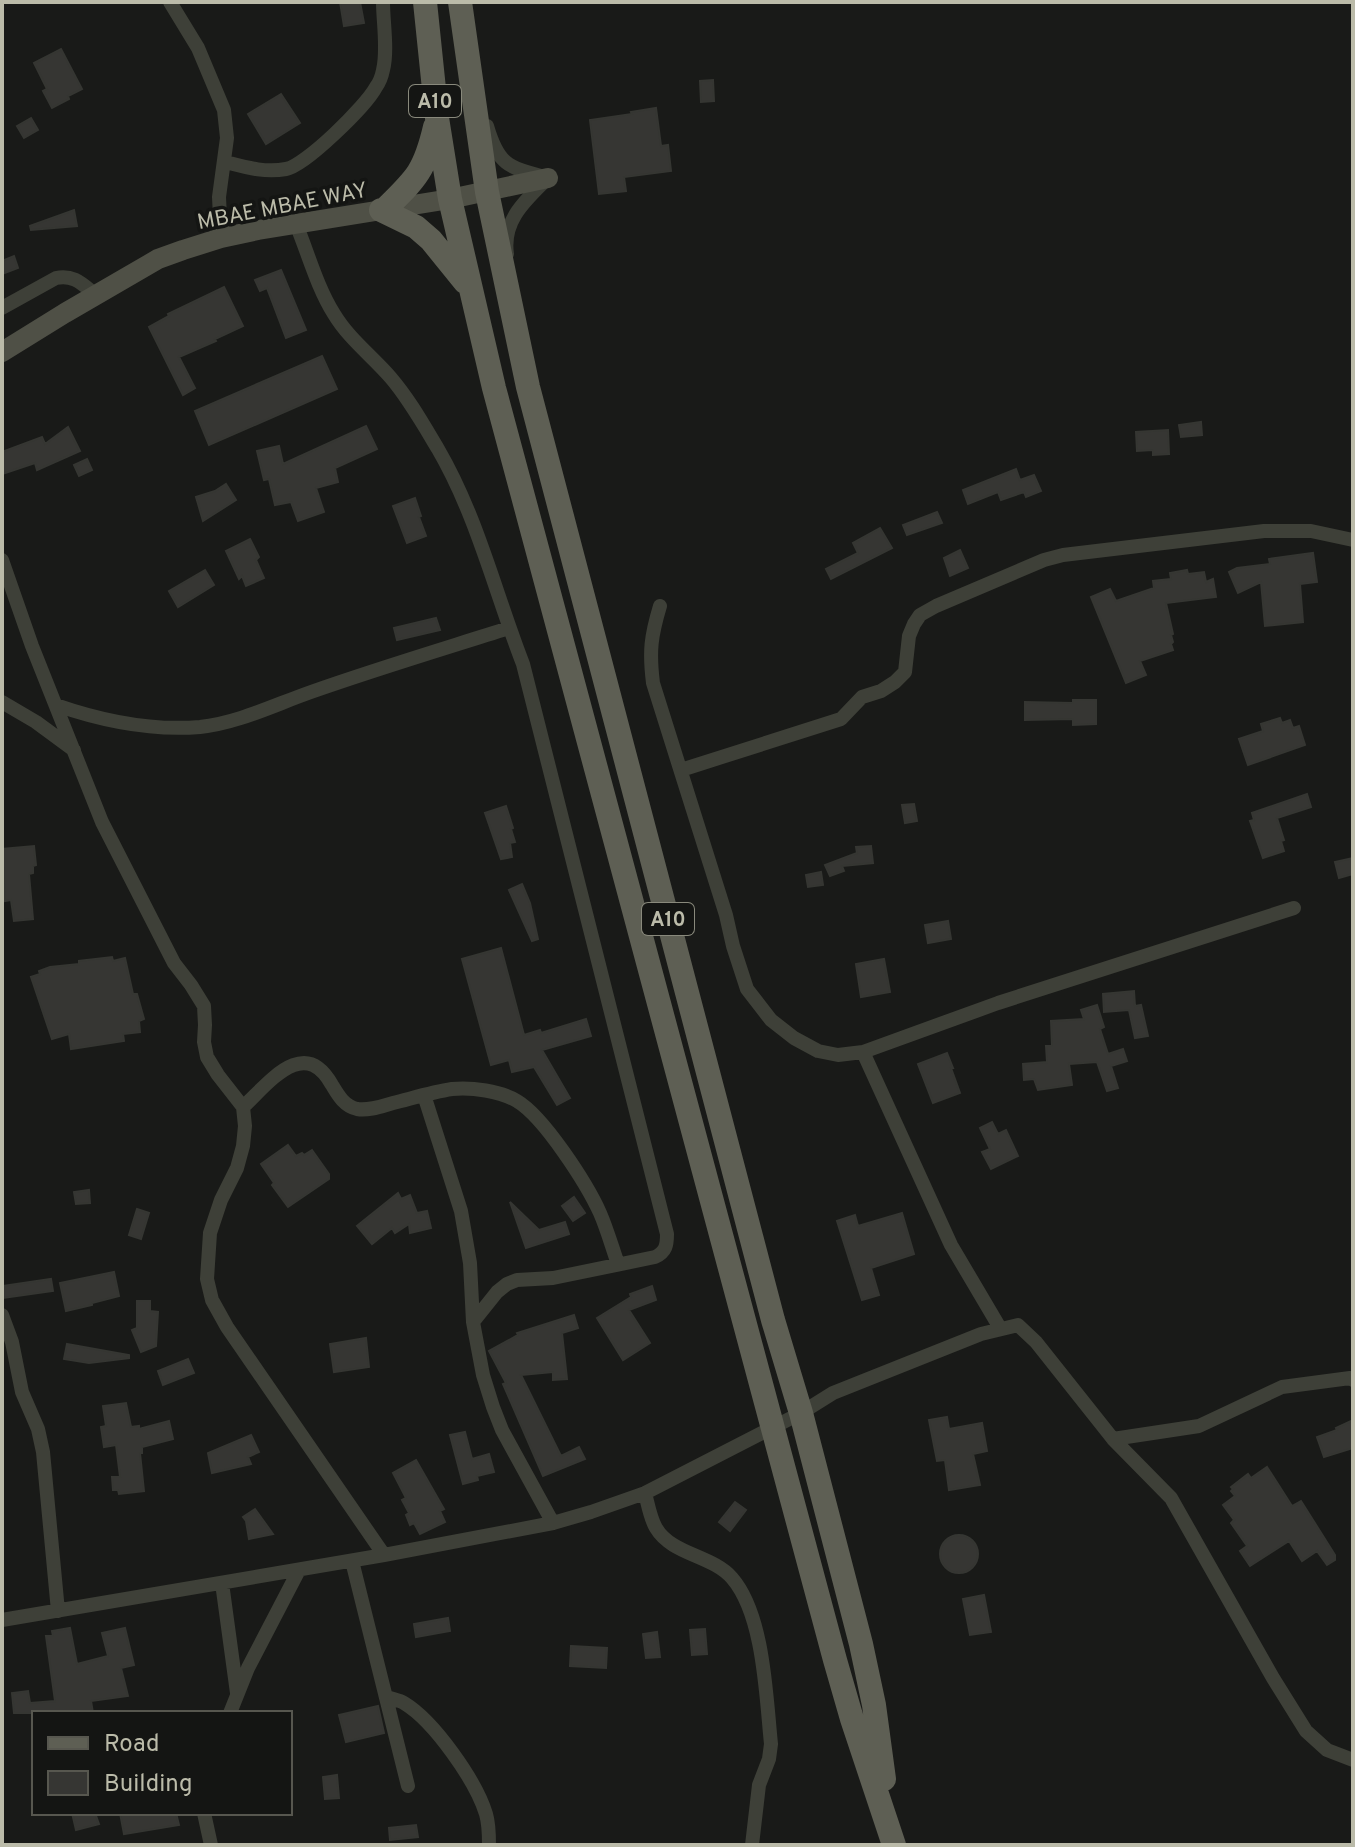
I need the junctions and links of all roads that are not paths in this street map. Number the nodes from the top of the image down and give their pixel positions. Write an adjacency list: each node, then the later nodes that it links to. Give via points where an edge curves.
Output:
1 (170, 2): 7 (street, via 198,48 224,110)
2 (383, 2): 7 (street, via 384,69 377,87 340,128 289,169 262,171)
3 (425, 2): 6 (main road, A10)
4 (460, 2): 5 (main road, A10)
5 (468, 57): 8 (street, via 498,155); 9 (main road, A10)
6 (437, 118): 10 (main road, A10); 11 (main road, via 419,173)
7 (225, 162): 13 (street, via 219,197)
8 (548, 178): 9 (street, MBAE MBAE WAY); 18 (street, via 519,207 506,247)
9 (487, 192): 10 (street, MBAE MBAE WAY); 18 (main road, A10)
10 (450, 199): 11 (street, MBAE MBAE WAY); 14 (main road, A10)
11 (383, 209): 12 (street, MBAE MBAE WAY); 14 (main road, via 431,240)
12 (296, 224): 13 (street, MBAE MBAE WAY); 22 (street, via 332,311 390,377 440,453 486,557)
13 (221, 238): 15 (street, MBAE MBAE WAY, via 158,259)
14 (469, 287): 37 (main road, A10)
15 (96, 295): 16 (street, via 66,276); 17 (street, MBAE MBAE WAY)
16 (2, 308)
17 (2, 352)
18 (524, 366): 36 (main road, A10)
19 (1353, 540): 26 (street, via 1311,531 1264,531 1044,560 920,615 909,636 905,672 881,691 862,697 841,719)
20 (2, 560): 24 (street)
21 (660, 606): 26 (street, via 649,655)
22 (509, 628): 24 (street, via 236,720 200,727 124,723); 31 (street, via 523,664 667,1234 660,1254)
23 (2, 702): 25 (street)
24 (56, 705): 25 (street)
25 (74, 750): 30 (street, via 129,876 174,963 204,1006 207,1057)
26 (681, 770): 28 (street, via 747,989 771,1020 794,1038 818,1051)
27 (1294, 908): 28 (street)
28 (863, 1052): 34 (street, via 951,1245)
29 (424, 1095): 30 (street, via 356,1109 338,1095 326,1074 308,1062 281,1071); 31 (street, via 475,1089 517,1101 532,1113 594,1200); 33 (street, via 461,1211)
30 (243, 1107): 41 (street, via 243,1146 210,1233 207,1279 212,1300)
31 (618, 1264): 33 (street, via 507,1284)
32 (2, 1315): 45 (street, via 43,1452)
33 (473, 1322): 40 (street, via 483,1375 502,1430)
34 (1000, 1328): 36 (street, via 833,1393); 38 (street, via 1018,1325 1027,1332)
35 (1353, 1380): 38 (street, via 1282,1387 1199,1426)
36 (801, 1413): 37 (street); 53 (main road, A10, via 874,1705)
37 (773, 1428): 39 (street); 53 (main road, A10, via 839,1675)
38 (1113, 1439): 50 (street, via 1171,1498 1306,1731 1327,1750)
39 (645, 1493): 40 (street); 56 (street, via 658,1532 726,1572 740,1589 756,1629 771,1744 759,1785)
40 (553, 1523): 41 (street)
41 (384, 1555): 42 (street)
42 (352, 1561): 43 (street); 48 (street)
43 (299, 1570): 44 (street); 47 (street)
44 (222, 1583): 45 (street); 47 (street)
45 (58, 1611): 46 (street)
46 (2, 1620)
47 (238, 1697): 49 (street)
48 (387, 1697): 51 (street); 55 (street, via 427,1721 448,1748 486,1812)
49 (231, 1711)
50 (1353, 1760)
51 (408, 1786)
52 (204, 1815): 54 (street)
53 (893, 1839)
54 (211, 1845)
55 (489, 1845)
56 (752, 1845)

